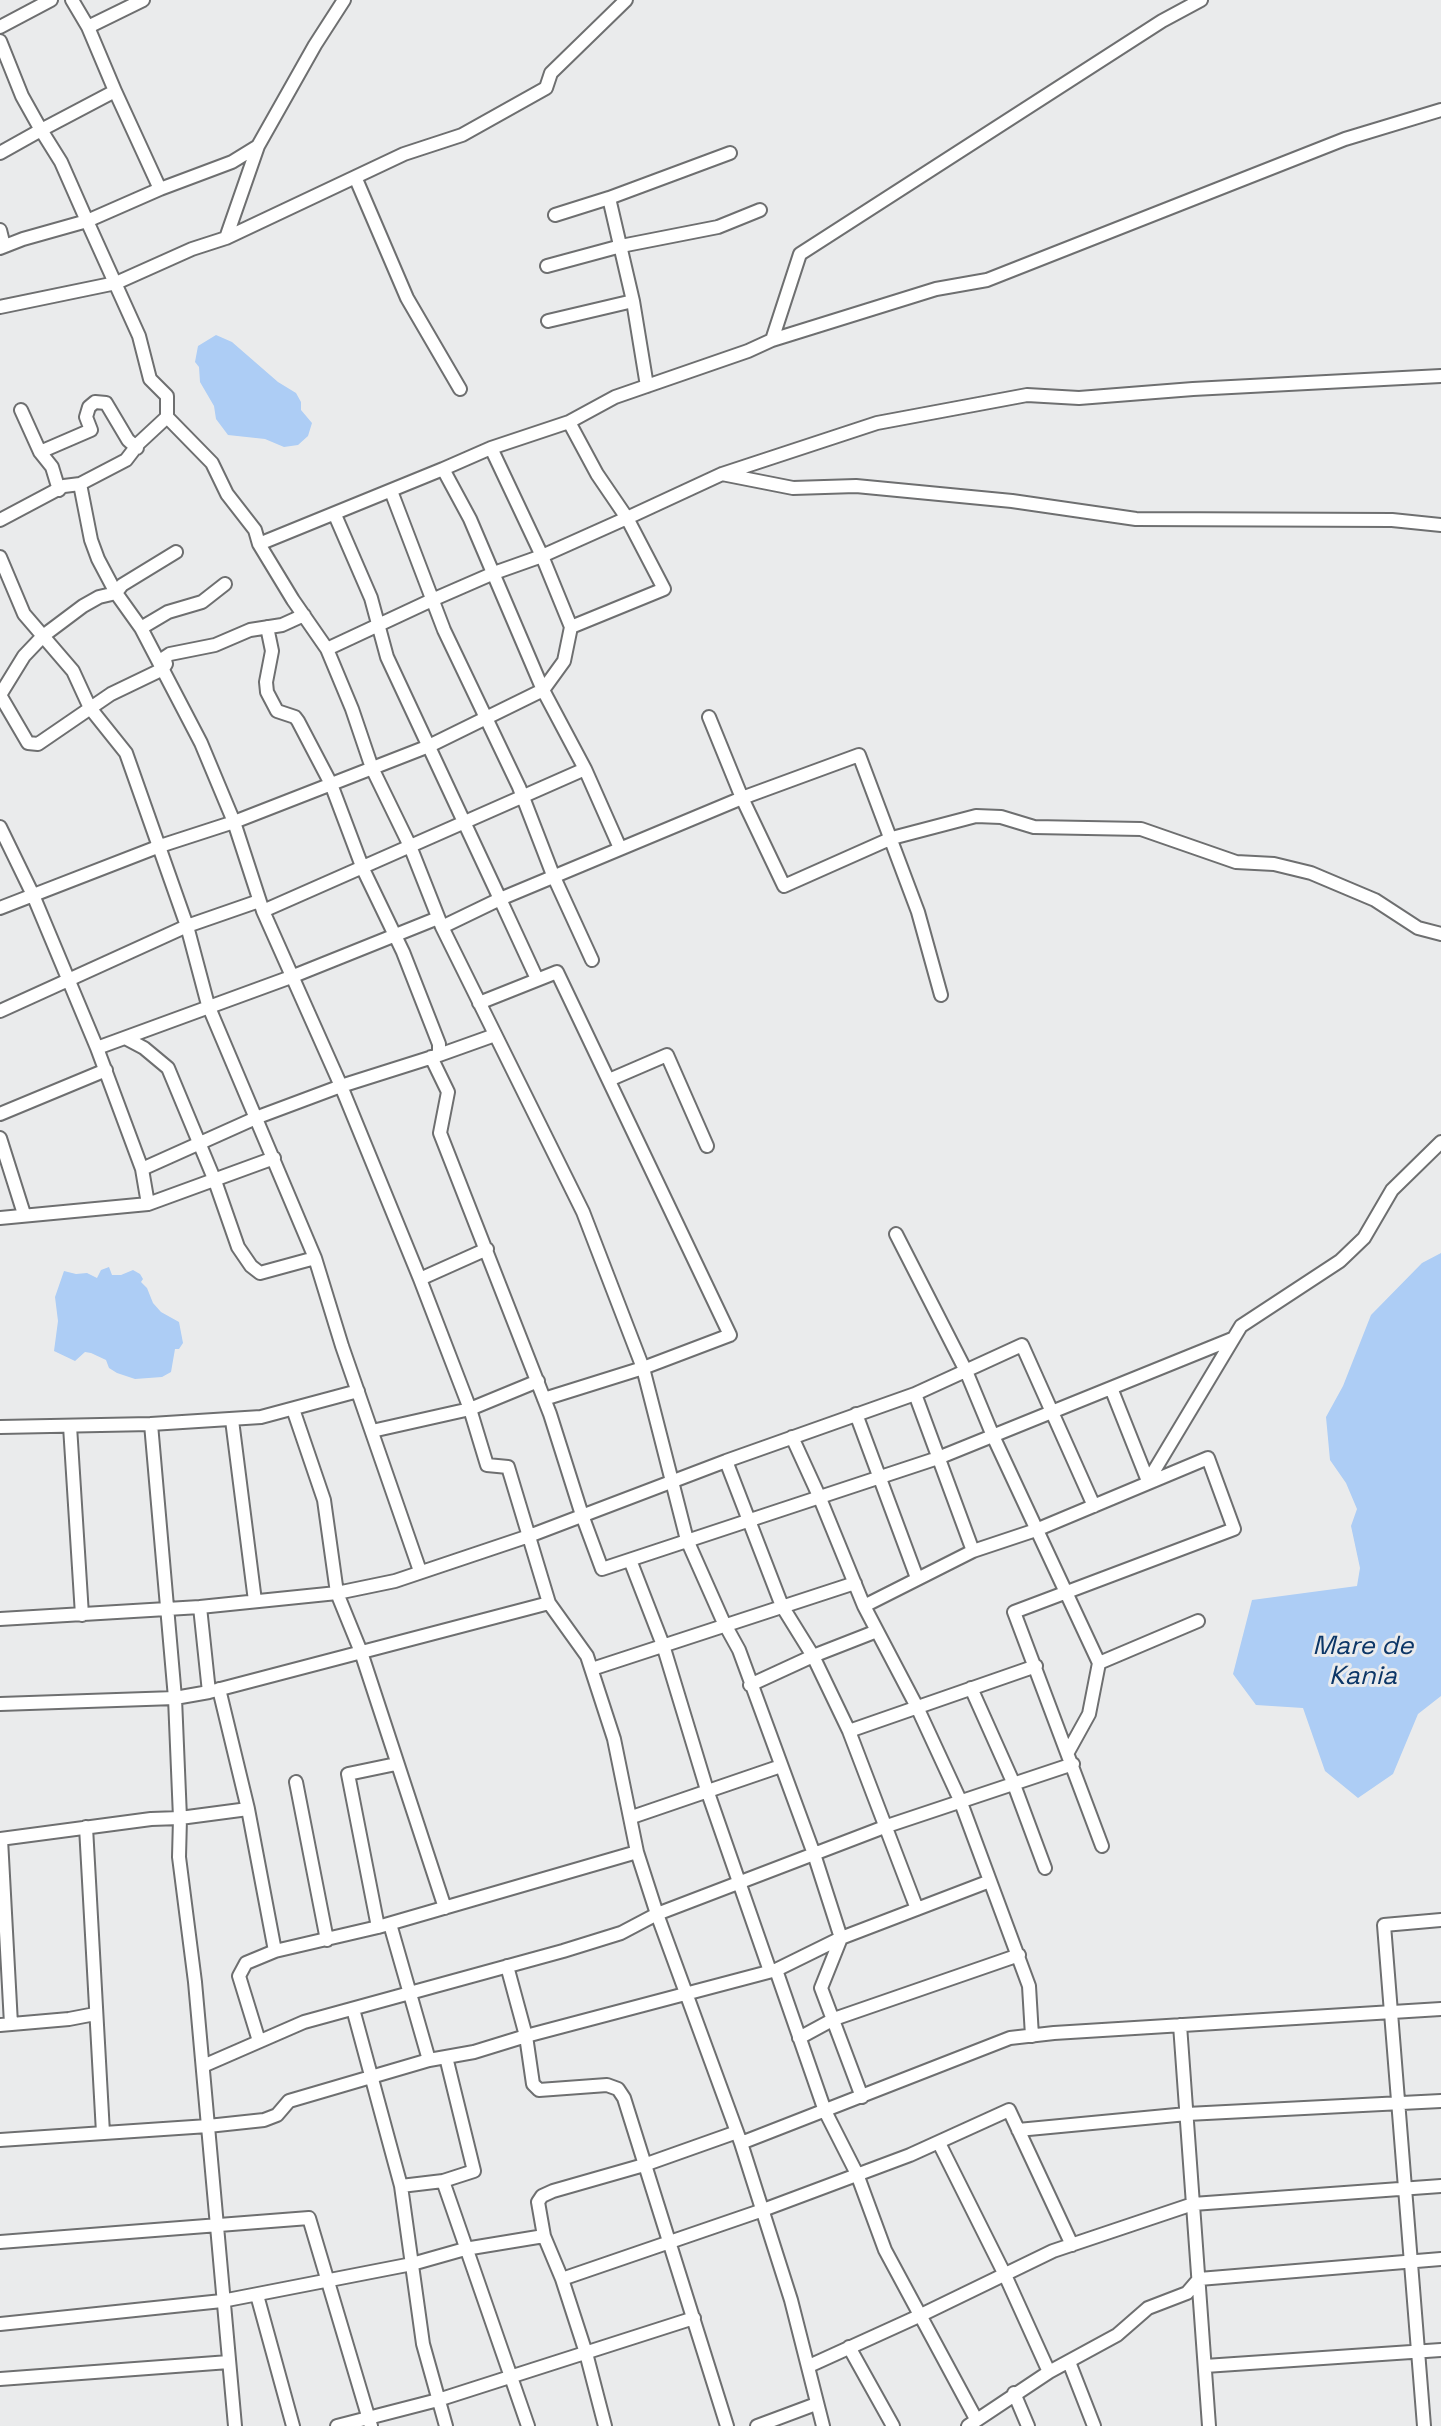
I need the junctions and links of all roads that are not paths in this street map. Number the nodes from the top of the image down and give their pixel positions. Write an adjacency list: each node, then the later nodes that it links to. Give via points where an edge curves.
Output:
1 (51, 0): 7 (street)
2 (72, 0): 8 (street)
3 (143, 0): 8 (street)
4 (344, 0): 13 (street)
5 (626, 0): 16 (street, via 551,73 546,88 462,135 404,154)
6 (1201, 0): 31 (street, via 800,254)
7 (0, 27)
8 (88, 27): 10 (street)
9 (0, 41): 12 (street)
10 (115, 91): 12 (street); 17 (street)
11 (1441, 110): 31 (street, via 1345,139 987,280 936,289)
12 (41, 130): 14 (street); 21 (street)
13 (258, 146): 17 (street, via 232,162); 23 (street)
14 (0, 153)
15 (730, 153): 18 (street)
16 (356, 179): 23 (street); 34 (street, via 407,298)
17 (160, 189): 21 (street)
18 (609, 198): 20 (street); 24 (street)
19 (760, 210): 24 (street, via 718,227)
20 (555, 215)
21 (87, 221): 25 (street); 27 (street)
22 (0, 230): 25 (street)
23 (226, 238): 27 (street)
24 (621, 246): 26 (street); 28 (street)
25 (2, 247)
26 (547, 266)
27 (116, 283): 29 (street); 36 (street, via 150,379 167,396)
28 (633, 301): 30 (street); 33 (street)
29 (0, 307)
30 (548, 321)
31 (772, 340): 33 (street)
32 (1441, 376): 42 (street, via 1079,398 1027,395 877,423)
33 (647, 386): 37 (street)
34 (460, 389)
35 (21, 410): 40 (street)
36 (167, 417): 38 (street); 50 (street, via 212,463)
37 (569, 422): 39 (street); 47 (street)
38 (137, 448): 40 (street, via 106,403 95,402 86,417 91,430); 43 (street, via 126,460)
39 (491, 448): 41 (street); 52 (street)
40 (40, 452): 44 (street, via 52,467)
41 (443, 469): 45 (street); 54 (street)
42 (722, 474): 47 (street); 49 (street, via 793,488 856,486 1136,519 1392,520)
43 (80, 484): 44 (street); 56 (street, via 91,540)
44 (59, 490): 48 (street)
45 (391, 491): 46 (street); 57 (street)
46 (335, 515): 50 (street); 59 (street)
47 (627, 518): 52 (street); 61 (street, via 664,589)
48 (0, 520)
49 (1441, 525)
50 (259, 544): 58 (street)
51 (176, 552): 56 (street)
52 (542, 556): 54 (street); 61 (street)
53 (0, 557): 63 (street, via 24,614)
54 (494, 573): 57 (street); 66 (street)
55 (225, 584): 62 (street, via 202,602 168,612)
56 (116, 593): 62 (street); 63 (street, via 99,597)
57 (432, 600): 59 (street); 69 (street)
58 (304, 615): 60 (street); 64 (street)
59 (379, 624): 64 (street); 71 (street, via 387,657)
60 (267, 627): 65 (street, via 170,654); 74 (street, via 272,651 267,692 277,711 298,721)
61 (571, 627): 66 (street, via 564,661)
62 (141, 628): 65 (street)
63 (43, 636): 67 (street); 68 (street, via 73,671)
64 (327, 649): 72 (street)
65 (163, 669): 68 (street); 77 (street)
66 (543, 690): 69 (street); 73 (street)
67 (0, 695): 68 (street, via 32,744)
68 (90, 708): 81 (street, via 126,753)
69 (487, 717): 71 (street); 75 (street)
70 (709, 717): 76 (street)
71 (429, 746): 72 (street); 78 (street)
72 (372, 768): 74 (street); 82 (street)
73 (585, 769): 75 (street); 83 (street)
74 (331, 784): 77 (street); 84 (street)
75 (523, 796): 78 (street); 85 (street)
76 (742, 798): 80 (street, via 859,755); 80 (street, via 784,886); 83 (street)
77 (234, 822): 81 (street); 88 (street)
78 (465, 822): 82 (street); 87 (street)
79 (0, 827): 86 (street)
80 (892, 838): 93 (street, via 976,816 1034,827 1141,829 1236,862 1311,873 1375,900 1418,928); 98 (street)
81 (160, 846): 86 (street); 91 (street)
82 (410, 846): 84 (street); 90 (street)
83 (620, 848): 85 (street)
84 (363, 869): 88 (street); 92 (street)
85 (553, 875): 87 (street); 94 (street)
86 (33, 895): 89 (street); 97 (street)
87 (500, 899): 90 (street); 96 (street)
88 (261, 906): 91 (street); 95 (street)
89 (0, 908)
90 (440, 923): 92 (street); 99 (street)
91 (187, 926): 97 (street); 100 (street)
92 (394, 934): 95 (street); 105 (street, via 434,1031)
93 (1441, 934)
94 (592, 960)
95 (291, 977): 100 (street); 108 (street)
96 (537, 979): 99 (street); 107 (street, via 557,972)
97 (69, 980): 101 (street); 104 (street)
98 (941, 995)
99 (479, 1003): 102 (street)
100 (208, 1005): 103 (street); 110 (street)
101 (0, 1010)
102 (495, 1035): 105 (street); 126 (street, via 583,1212)
103 (127, 1039): 104 (street); 113 (street, via 168,1068)
104 (97, 1048): 106 (street)
105 (435, 1056): 108 (street); 122 (street, via 448,1092 440,1133)
106 (106, 1070): 109 (street); 116 (street)
107 (609, 1080): 114 (street, via 667,1055); 126 (street, via 730,1335)
108 (341, 1086): 110 (street); 124 (street)
109 (0, 1114)
110 (258, 1117): 113 (street); 115 (street)
111 (0, 1138): 119 (street)
112 (1441, 1142): 125 (street, via 1392,1190 1364,1238 1241,1326)
113 (200, 1144): 116 (street); 117 (street)
114 (707, 1146)
115 (274, 1158): 117 (street); 123 (street)
116 (142, 1169): 118 (street)
117 (215, 1181): 118 (street); 123 (street, via 238,1247 260,1273)
118 (148, 1204): 119 (street)
119 (24, 1214): 120 (street)
120 (0, 1218)
121 (896, 1234): 127 (street)
122 (487, 1249): 124 (street); 128 (street)
123 (315, 1258): 130 (street)
124 (420, 1279): 134 (street)
125 (1232, 1339): 129 (street); 148 (street)
126 (643, 1368): 132 (street); 147 (street)
127 (966, 1371): 131 (street); 135 (street, via 1022,1345); 142 (street)
128 (538, 1381): 132 (street); 134 (street)
129 (1111, 1388): 135 (street); 148 (street)
130 (358, 1391): 133 (street); 141 (street)
131 (915, 1394): 136 (street); 144 (street)
132 (544, 1399): 151 (street)
133 (293, 1409): 137 (street); 162 (street, via 324,1500)
134 (470, 1409): 141 (street); 154 (street, via 487,1465 508,1467)
135 (1050, 1413): 142 (street); 150 (street)
136 (856, 1414): 143 (street); 146 (street)
137 (232, 1420): 138 (street); 163 (street)
138 (151, 1424): 139 (street); 168 (street)
139 (70, 1426): 140 (street); 169 (street)
140 (0, 1427)
141 (372, 1431): 158 (street)
142 (993, 1436): 144 (street); 153 (street)
143 (792, 1437): 145 (street); 149 (street)
144 (938, 1458): 146 (street); 156 (street)
145 (726, 1461): 147 (street); 152 (street)
146 (879, 1477): 149 (street); 159 (street)
147 (672, 1481): 151 (street); 155 (street)
148 (1148, 1481): 150 (street); 161 (street, via 1208,1458 1234,1529)
149 (819, 1496): 152 (street); 160 (street)
150 (1094, 1506): 153 (street)
151 (582, 1515): 154 (street); 157 (street, via 602,1569)
152 (748, 1519): 155 (street); 165 (street)
153 (1036, 1530): 156 (street); 161 (street)
154 (529, 1536): 158 (street); 164 (street)
155 (687, 1540): 157 (street); 172 (street)
156 (973, 1551): 159 (street)
157 (630, 1560): 174 (street)
158 (420, 1571): 162 (street)
159 (917, 1578): 166 (street)
160 (855, 1583): 165 (street); 166 (street)
161 (1064, 1591): 177 (street); 178 (street, via 1014,1612)
162 (337, 1593): 163 (street); 175 (street)
163 (255, 1601): 167 (street)
164 (549, 1603): 175 (street); 179 (street)
165 (782, 1606): 172 (street); 176 (street)
166 (864, 1606): 173 (street)
167 (200, 1607): 168 (street); 182 (street)
168 (168, 1609): 169 (street); 183 (street)
169 (82, 1615): 170 (street)
170 (0, 1619)
171 (1198, 1621): 177 (street)
172 (725, 1625): 174 (street); 180 (street)
173 (877, 1631): 176 (street); 185 (street)
174 (663, 1645): 179 (street); 192 (street)
175 (361, 1652): 182 (street); 188 (street)
176 (813, 1656): 180 (street); 186 (street)
177 (1099, 1663): 187 (street, via 1089,1714)
178 (1036, 1666): 181 (street); 187 (street)
179 (592, 1669): 195 (street)
180 (750, 1685): 189 (street)
181 (971, 1688): 185 (street); 191 (street)
182 (214, 1690): 183 (street); 194 (street)
183 (175, 1698): 184 (street); 196 (street)
184 (0, 1704)
185 (917, 1707): 186 (street); 193 (street)
186 (849, 1731): 197 (street)
187 (1071, 1758): 191 (street); 200 (street)
188 (396, 1764): 206 (street); 210 (street, via 348,1774)
189 (781, 1766): 192 (street); 202 (street)
190 (296, 1782): 212 (street)
191 (1013, 1782): 193 (street); 203 (street)
192 (707, 1790): 195 (street); 205 (street)
193 (960, 1800): 197 (street); 204 (street)
194 (248, 1809): 196 (street); 213 (street)
195 (632, 1817): 201 (street)
196 (180, 1818): 198 (street); 232 (street, via 179,1857)
197 (887, 1826): 202 (street); 207 (street)
198 (86, 1827): 199 (street); 222 (street)
199 (0, 1839): 224 (street)
200 (1102, 1846)
201 (637, 1852): 206 (street); 208 (street)
202 (814, 1854): 205 (street); 211 (street)
203 (1045, 1868)
204 (990, 1881): 207 (street); 214 (street)
205 (739, 1883): 208 (street); 216 (street)
206 (445, 1908): 210 (street)
207 (917, 1909): 211 (street)
208 (657, 1914): 215 (street, via 621,1933); 217 (street)
209 (1441, 1920): 221 (street, via 1384,1925)
210 (384, 1926): 212 (street); 218 (street)
211 (841, 1938): 216 (street); 223 (street, via 821,1988)
212 (327, 1940): 213 (street)
213 (275, 1951): 229 (street, via 246,1963 239,1976)
214 (1019, 1955): 223 (street); 227 (street, via 1029,1986)
215 (507, 1966): 218 (street); 226 (street)
216 (773, 1971): 217 (street); 228 (street)
217 (687, 1992): 226 (street); 242 (street)
218 (410, 1993): 219 (street); 231 (street)
219 (353, 2009): 229 (street); 233 (street)
220 (1441, 2009): 221 (street)
221 (1391, 2012): 225 (street); 236 (street)
222 (95, 2014): 224 (street); 241 (street)
223 (834, 2019): 228 (street); 234 (street)
224 (6, 2024)
225 (1180, 2025): 227 (street); 238 (street)
226 (526, 2036): 230 (street); 245 (street, via 533,2084 539,2090 607,2085 618,2089)
227 (1032, 2036): 234 (street, via 1010,2038)
228 (799, 2038): 237 (street)
229 (259, 2041): 232 (street)
230 (446, 2057): 231 (street); 247 (street, via 474,2171)
231 (429, 2060): 233 (street)
232 (203, 2066): 239 (street)
233 (372, 2078): 239 (street, via 289,2101 264,2120); 248 (street)
234 (862, 2097): 237 (street)
235 (1441, 2101): 236 (street)
236 (1399, 2103): 238 (street); 250 (street)
237 (825, 2111): 242 (street); 246 (street)
238 (1187, 2114): 240 (street); 251 (street)
239 (208, 2126): 241 (street); 253 (street)
240 (1018, 2130): 244 (street, via 1009,2110); 257 (street)
241 (103, 2133): 243 (street)
242 (739, 2137): 245 (street); 252 (street)
243 (0, 2140)
244 (939, 2143): 246 (street); 262 (street)
245 (644, 2165): 254 (street, via 542,2196 538,2210); 255 (street)
246 (857, 2174): 252 (street); 268 (street, via 885,2250)
247 (443, 2181): 248 (street); 258 (street)
248 (401, 2186): 261 (street)
249 (1441, 2186): 250 (street)
250 (1406, 2188): 251 (street); 260 (street)
251 (1193, 2204): 257 (street); 264 (street)
252 (763, 2210): 255 (street); 277 (street)
253 (217, 2226): 256 (street); 265 (street, via 309,2218); 267 (street)
254 (544, 2236): 258 (street); 263 (street)
255 (671, 2241): 263 (street); 269 (street)
256 (0, 2242)
257 (1072, 2245): 262 (street)
258 (465, 2249): 261 (street); 280 (street)
259 (1441, 2259): 260 (street)
260 (1411, 2261): 264 (street); 273 (street)
261 (412, 2264): 265 (street); 283 (street, via 423,2344)
262 (1005, 2275): 268 (street); 279 (street)
263 (562, 2279): 274 (street)
264 (1199, 2279): 276 (street, via 1187,2293 1148,2308 1117,2335); 278 (street)
265 (327, 2281): 266 (street); 285 (street)
266 (257, 2295): 267 (street); 288 (street)
267 (222, 2301): 270 (street); 275 (street)
268 (919, 2316): 271 (street); 286 (street)
269 (694, 2318): 274 (street); 293 (street)
270 (0, 2324)
271 (849, 2347): 277 (street); 296 (street)
272 (1441, 2350): 273 (street)
273 (1418, 2352): 278 (street); 300 (street)
274 (586, 2353): 280 (street); 292 (street)
275 (229, 2362): 281 (street); 287 (street)
276 (1069, 2362): 279 (street); 298 (street)
277 (809, 2366): 284 (street)
278 (1205, 2366): 299 (street)
279 (1049, 2372): 282 (street)
280 (510, 2377): 283 (street); 291 (street)
281 (0, 2379)
282 (1014, 2393): 286 (street); 297 (street)
283 (438, 2400): 285 (street); 290 (street)
284 (816, 2404): 294 (street); 295 (street)
285 (370, 2422): 289 (street)
286 (972, 2422)
287 (235, 2426)
288 (293, 2426)
289 (337, 2426)
290 (446, 2426)
291 (528, 2426)
292 (605, 2426)
293 (727, 2426)
294 (757, 2426)
295 (823, 2426)
296 (893, 2426)
297 (1028, 2426)
298 (1094, 2426)
299 (1209, 2426)
300 (1424, 2426)

